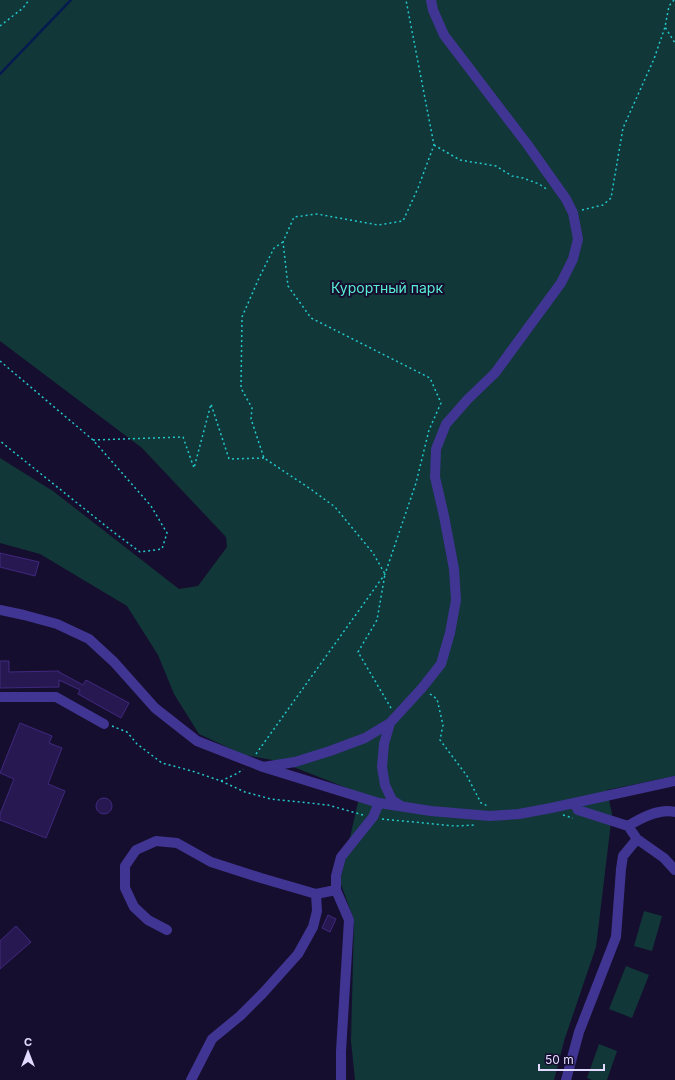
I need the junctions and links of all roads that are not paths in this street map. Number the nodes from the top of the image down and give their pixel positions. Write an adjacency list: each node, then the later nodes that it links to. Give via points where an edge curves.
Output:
1 (431, 0): 4 (street, via 444,35 566,199 573,213 578,239 573,259 561,283 495,373 446,424 436,449 435,477 454,568 456,600 441,664)
2 (0, 610): 6 (street, via 56,624 89,639 114,662 155,708 197,741)
3 (0, 697): 5 (street, via 56,697)
4 (392, 720): 6 (street, via 365,738 330,751 295,762); 10 (street, via 384,744 383,773 392,800)
5 (104, 724)
6 (263, 767): 8 (street)
7 (675, 781): 9 (street)
8 (379, 803): 10 (street); 15 (street, via 373,817 341,857 336,876)
9 (574, 803): 10 (street, via 519,814 490,816); 12 (street, via 578,810)
10 (402, 807)
11 (675, 812): 12 (street, via 654,813)
12 (628, 826): 13 (street)
13 (637, 839): 14 (street, via 664,858); 20 (street, via 623,856 616,937 579,1032)
14 (675, 870)
15 (336, 890): 16 (street); 19 (street, via 350,920)
16 (316, 894): 17 (street, via 211,862 177,843 156,841 136,850 126,866 125,888 134,907 148,920); 18 (street, via 317,911 313,927 298,954 259,998 212,1039)
17 (167, 930)
18 (191, 1080)
19 (341, 1080)
20 (566, 1080)

